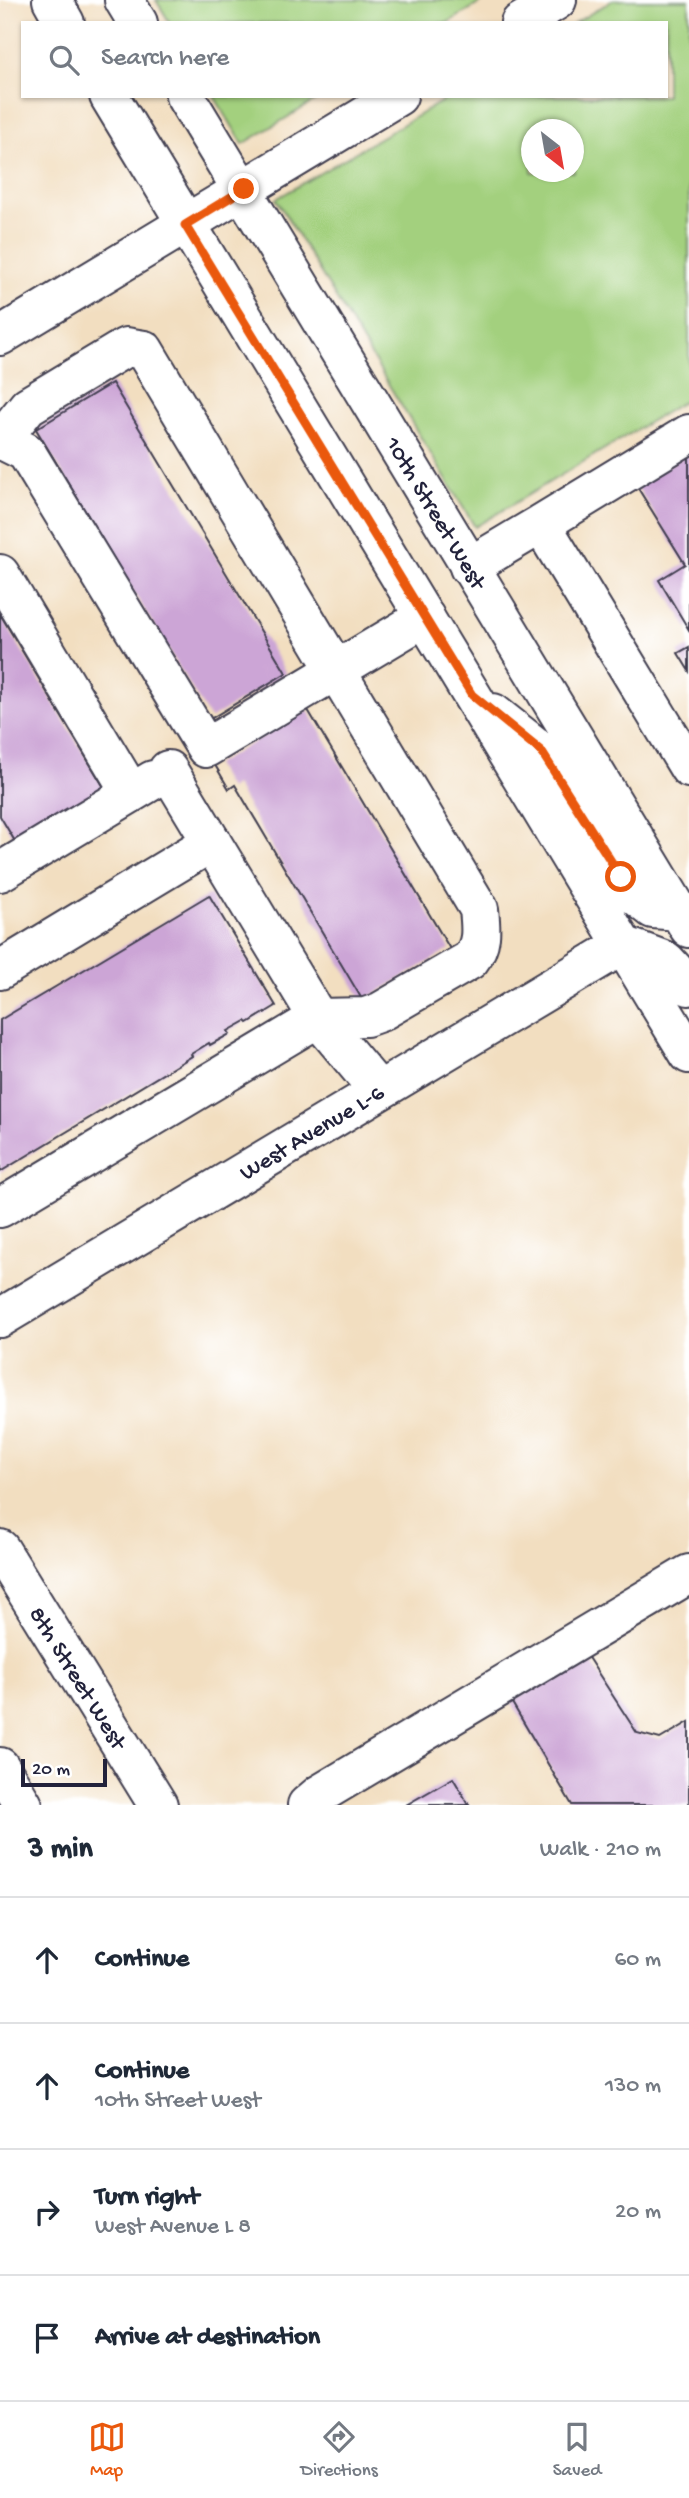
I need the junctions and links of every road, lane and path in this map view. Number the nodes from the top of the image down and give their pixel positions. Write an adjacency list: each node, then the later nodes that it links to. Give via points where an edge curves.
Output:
1 (52, 0): 3 (main road)
2 (557, 0): 4 (main road)
3 (64, 21)
4 (523, 21)
5 (110, 98): 9 (main road)
6 (186, 98): 8 (main road, 10th Street West)
7 (395, 98): 8 (main road)
8 (244, 189): 9 (main road); 14 (main road, 10th Street West)
9 (185, 225): 10 (main road); 16 (main road)
10 (0, 336)
11 (689, 434): 13 (main road)
12 (0, 440): 17 (main road, via 28,406 126,347 144,351); 19 (main road, via 26,452)
13 (541, 524): 14 (main road); 20 (main road)
14 (469, 567): 25 (main road, 10th Street West)
15 (0, 574): 22 (main road)
16 (425, 617): 17 (main road); 18 (main road)
17 (336, 670): 19 (main road); 29 (main road, via 479,909 481,936 470,960 380,1012 366,1017)
18 (472, 695): 25 (main road, via 541,751 634,894 653,909); 26 (main road)
19 (206, 748): 21 (main road)
20 (689, 768)
21 (169, 770): 22 (main road); 23 (main road)
22 (131, 793): 24 (main road)
23 (212, 842): 27 (main road); 29 (main road)
24 (0, 872)
25 (686, 915)
26 (623, 945): 28 (main road, via 666,961); 30 (main road); 31 (main road, West Avenue L-6)
27 (0, 970)
28 (689, 986)
29 (318, 1017): 31 (main road); 32 (main road)
30 (689, 1054)
31 (379, 1091): 33 (main road, West Avenue L-6)
32 (0, 1209)
33 (0, 1318)
34 (0, 1549): 38 (main road, 8th Street West)
35 (689, 1574): 39 (main road)
36 (0, 1767): 37 (main road)
37 (23, 1805)
38 (158, 1805)
39 (307, 1805)

